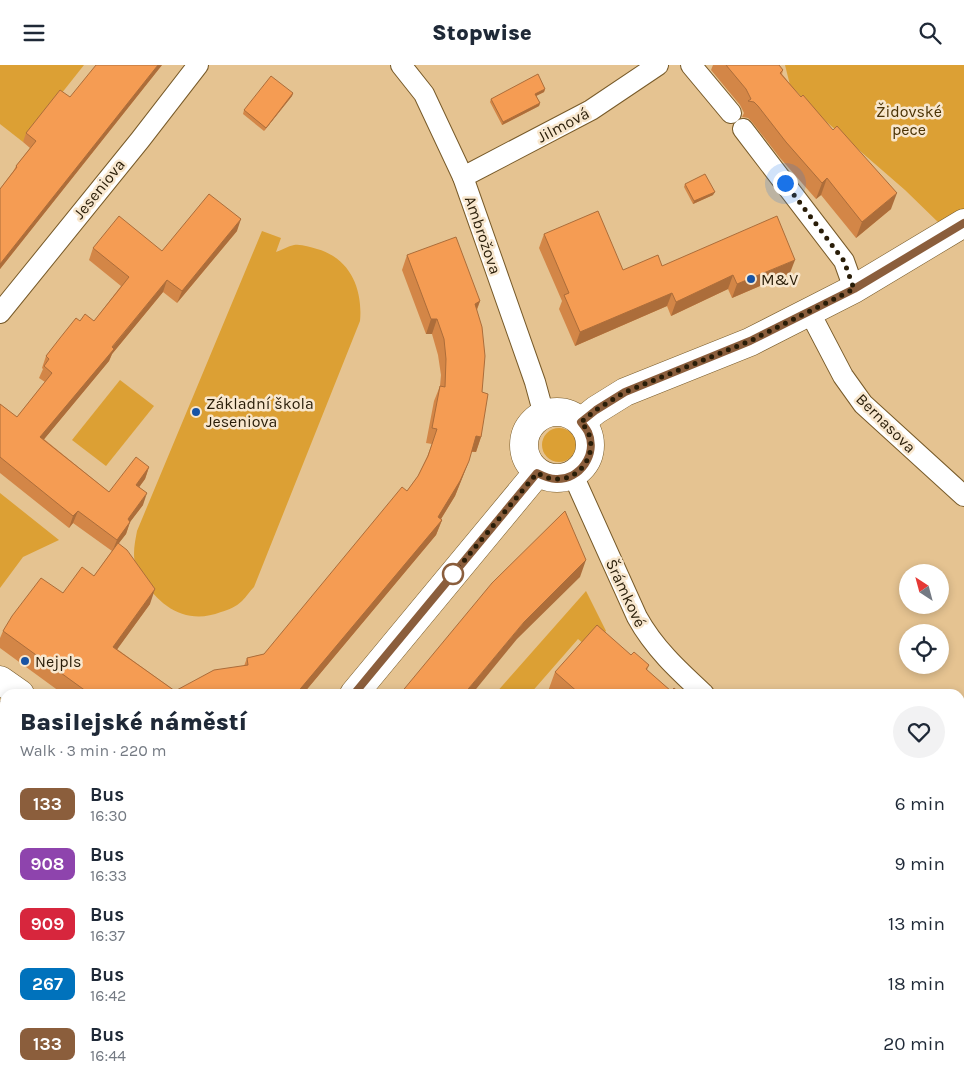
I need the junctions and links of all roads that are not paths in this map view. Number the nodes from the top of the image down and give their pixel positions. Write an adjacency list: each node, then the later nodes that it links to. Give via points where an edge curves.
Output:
1 (198, 65): 11 (street, Jeseniova)
2 (401, 65): 7 (street, Ambrožova, via 424,94)
3 (658, 65): 7 (street, Jilmová, via 591,111)
4 (691, 65): 5 (street)
5 (731, 113)
6 (743, 129): 9 (street, via 844,261)
7 (463, 177): 12 (street, Ambrožova)
8 (964, 223): 9 (street)
9 (854, 289): 10 (street)
10 (809, 311): 13 (street, via 750,341 625,392); 16 (street, Bernasova, via 843,376 863,404)
11 (0, 313)
12 (544, 415): 13 (street, via 564,413); 14 (street, via 527,430 524,442 529,464)
13 (581, 422): 15 (street, via 588,432 589,455 584,466)
14 (537, 473): 15 (street, via 556,479); 19 (street)
15 (573, 475): 20 (street, Šrámkové, via 646,635 671,665)
16 (964, 496)
17 (0, 680): 18 (street)
18 (13, 689)
19 (358, 689)
20 (698, 689)

